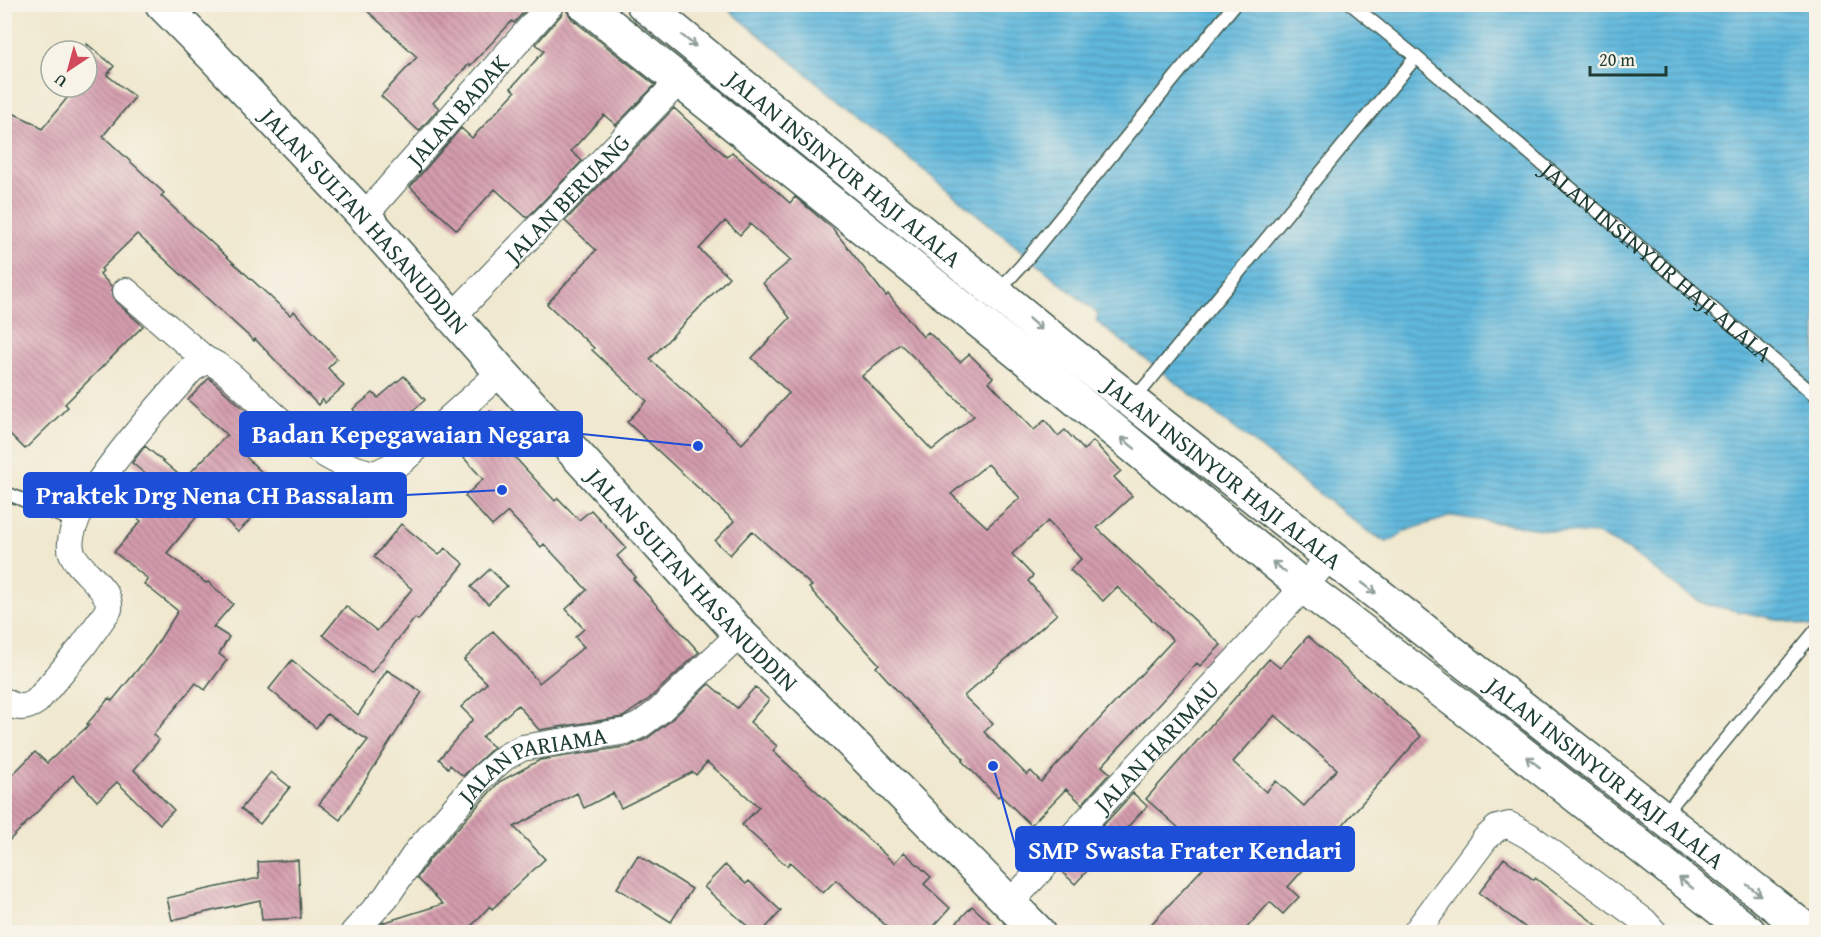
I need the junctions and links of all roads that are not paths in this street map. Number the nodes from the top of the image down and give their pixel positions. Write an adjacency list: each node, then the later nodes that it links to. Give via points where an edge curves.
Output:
1 (162, 4): 9 (main road, JALAN SULTAN HASANUDDIN)
2 (551, 4): 9 (street, JALAN BADAK)
3 (584, 4): 8 (main road, JALAN INSINYUR HAJI ALALA)
4 (643, 4): 11 (main road, JALAN INSINYUR HAJI ALALA, one-way to 11)
5 (1235, 4): 11 (lane)
6 (1351, 4): 7 (lane, JALAN INSINYUR HAJI ALALA)
7 (1416, 57): 15 (lane, JALAN INSINYUR HAJI ALALA); 16 (lane, JALAN INSINYUR HAJI ALALA)
8 (680, 80): 12 (street, JALAN BERUANG); 20 (main road, JALAN INSINYUR HAJI ALALA, one-way to 8)
9 (364, 216): 12 (main road, JALAN SULTAN HASANUDDIN)
10 (126, 291): 13 (street)
11 (997, 292): 16 (main road, JALAN INSINYUR HAJI ALALA, one-way to 16)
12 (453, 316): 14 (main road, JALAN SULTAN HASANUDDIN)
13 (206, 360): 14 (street, via 322,453 351,468 375,474 402,461); 18 (street, via 190,370 123,449)
14 (501, 372): 22 (main road, JALAN SULTAN HASANUDDIN)
15 (1816, 396)
16 (1132, 402): 19 (main road, JALAN INSINYUR HAJI ALALA)
17 (4, 492): 18 (lane)
18 (75, 522): 23 (street, via 72,554 108,599 109,609 38,701 16,708)
19 (1329, 557): 20 (street, JALAN HARIMAU); 24 (main road, JALAN INSINYUR HAJI ALALA, one-way to 24)
20 (1304, 587): 25 (street, JALAN HARIMAU); 30 (main road, JALAN INSINYUR HAJI ALALA, one-way to 20, via 1480,720)
21 (1816, 630): 24 (lane)
22 (740, 634): 25 (main road, JALAN SULTAN HASANUDDIN); 26 (street, JALAN PARIAMA, via 640,725 627,731 522,748 505,757 482,777 418,850 386,897)
23 (4, 701)
24 (1662, 817): 31 (main road, JALAN INSINYUR HAJI ALALA, one-way to 31)
25 (1009, 904): 27 (main road, JALAN SULTAN HASANUDDIN)
26 (354, 933)
27 (1038, 933)
28 (1416, 933): 29 (street, via 1485,839 1497,828 1509,825 1644,921)
29 (1654, 933)
30 (1749, 933)
31 (1809, 933)

